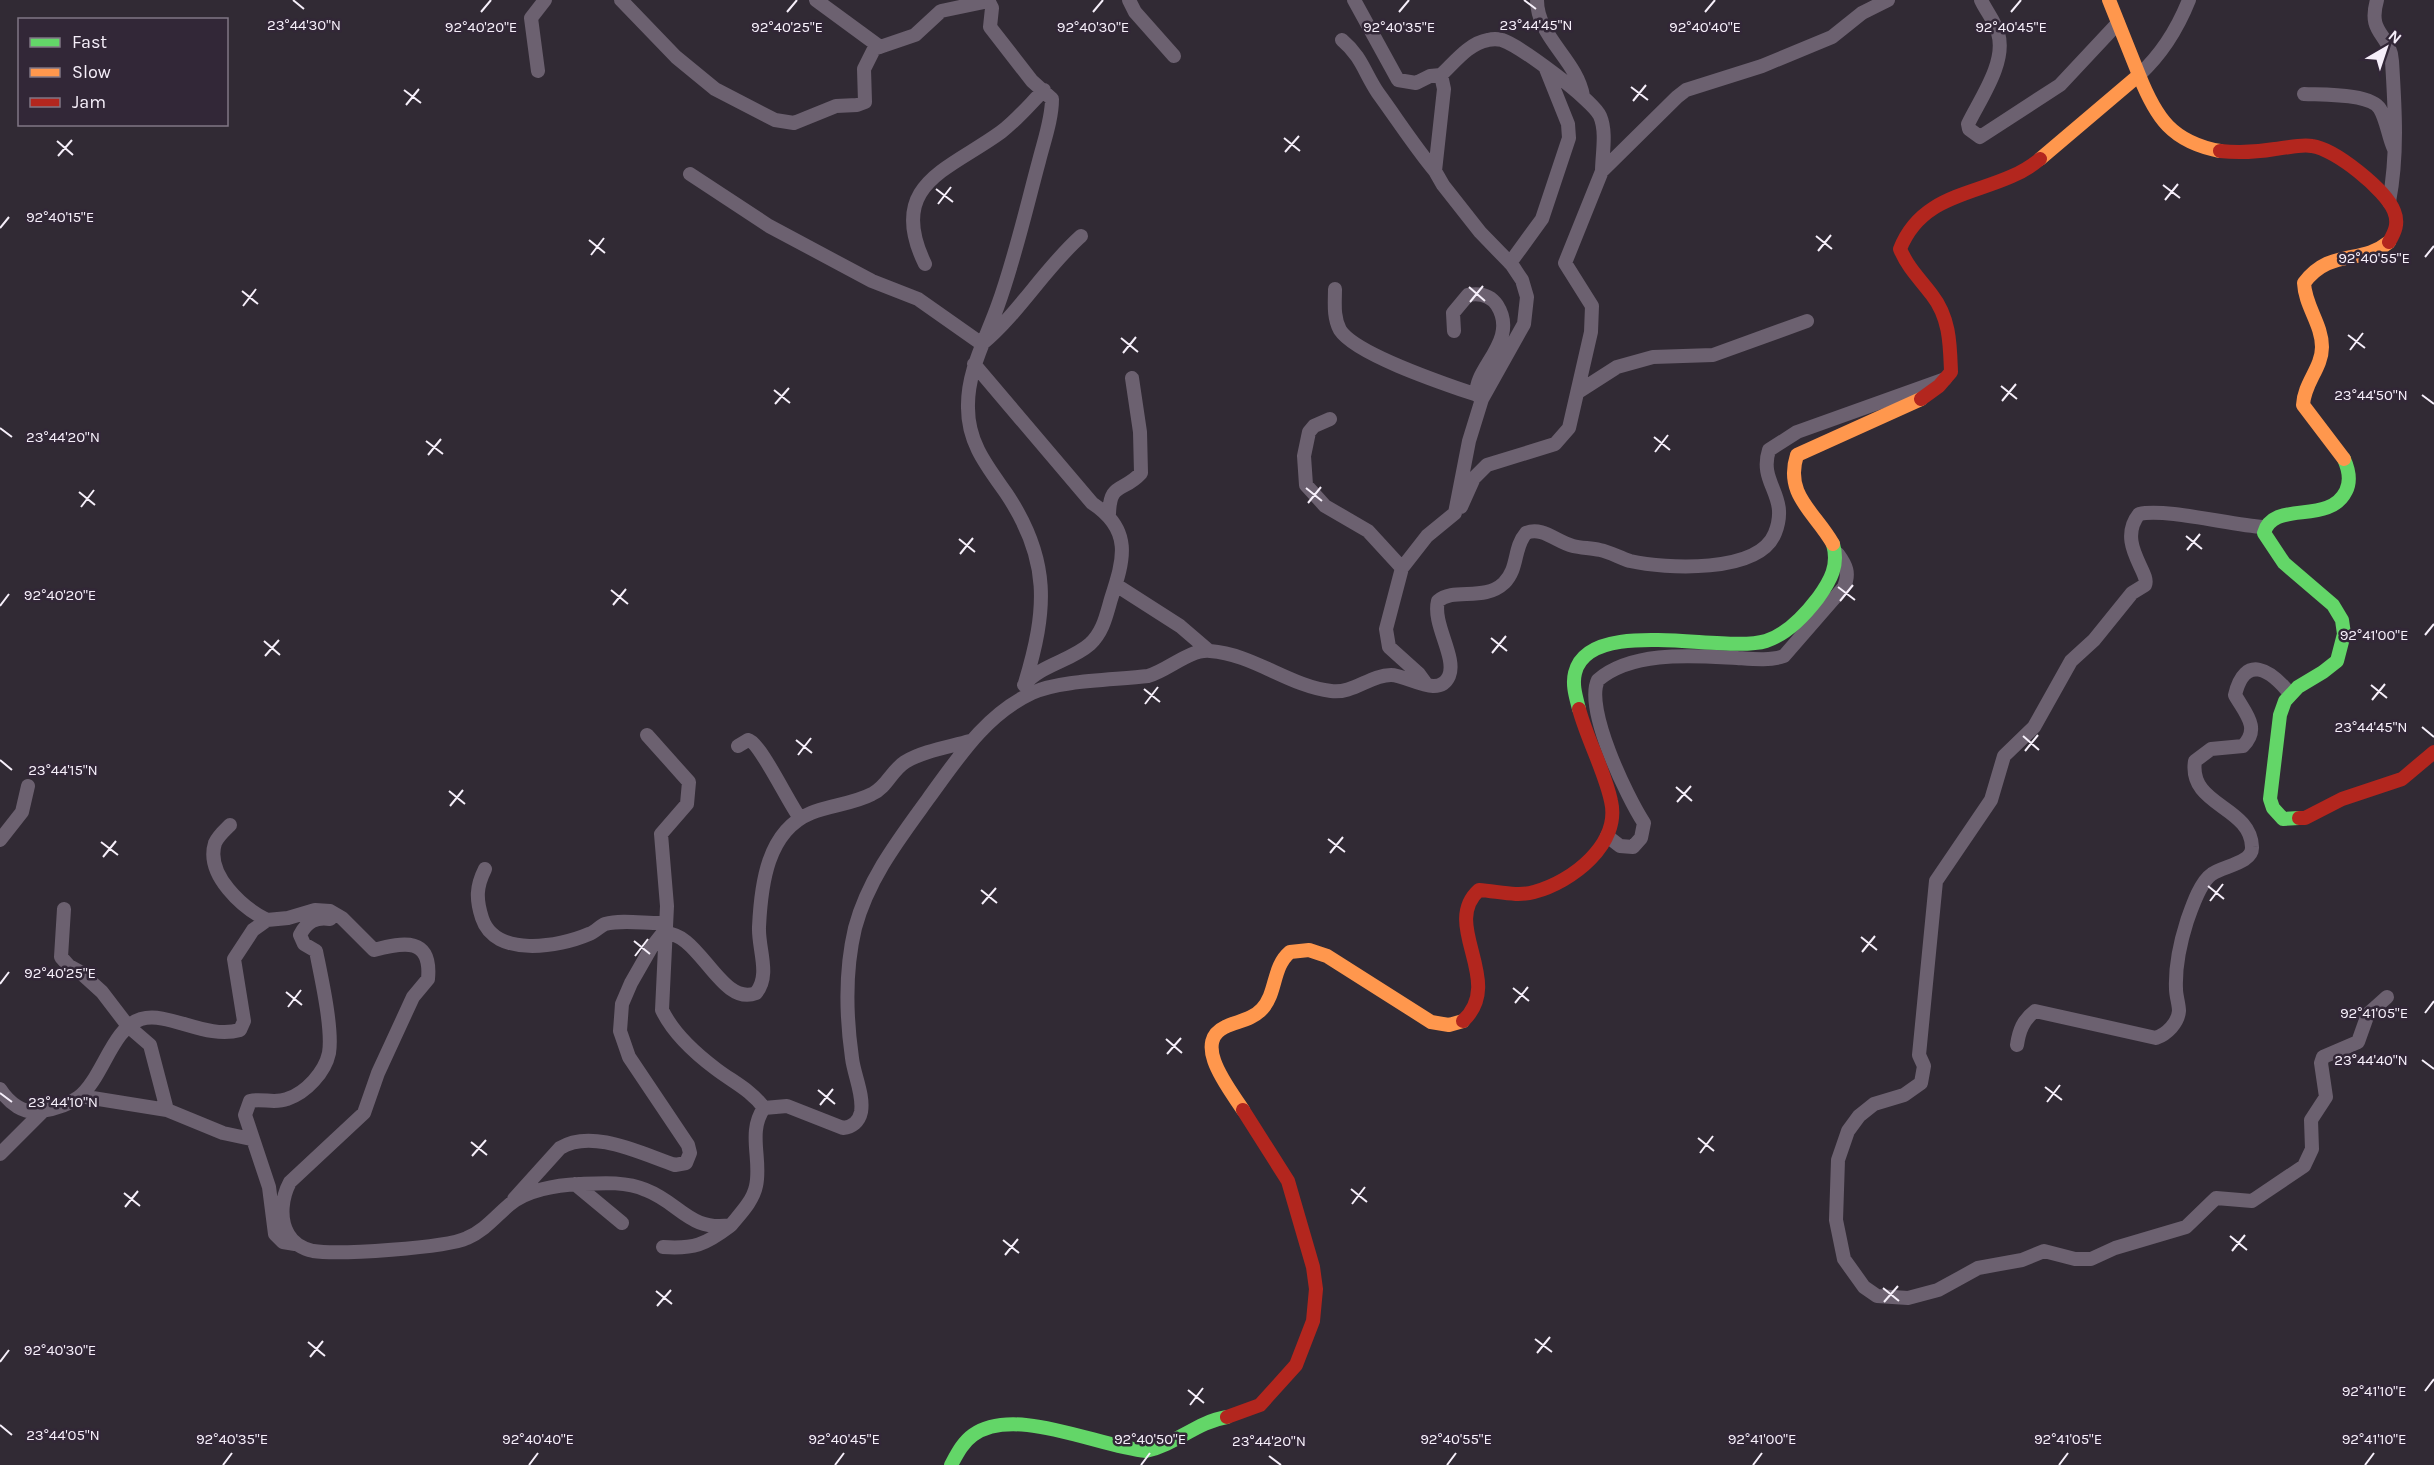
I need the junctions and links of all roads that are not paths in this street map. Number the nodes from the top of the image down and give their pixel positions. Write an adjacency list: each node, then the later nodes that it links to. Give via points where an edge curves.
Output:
1 (545, 0): 18 (street, via 531,18)
2 (621, 0): 15 (street, via 676,57 715,89 784,123 803,121 836,106 862,105 866,98 866,61)
3 (816, 0): 15 (street)
4 (988, 0): 15 (street, via 941,11 915,34); 21 (street, via 992,8 990,27 1032,81)
5 (1129, 0): 16 (street)
6 (1354, 0): 19 (street, via 1398,80 1416,83)
7 (1537, 0): 23 (street, via 1538,15 1578,78)
8 (1888, 0): 26 (street, via 1862,13 1832,37 1762,66 1686,90)
9 (1981, 0): 13 (street, via 2001,44 1968,124 1980,137 2060,85)
10 (2109, 0): 13 (street)
11 (2189, 0): 20 (street, via 2170,41)
12 (2377, 0): 24 (street, via 2375,26 2392,50)
13 (2118, 23): 20 (street)
14 (1342, 40): 25 (street, via 1356,52 1378,92)
15 (880, 47)
16 (1174, 56)
17 (1546, 69): 19 (street, via 1501,40 1486,40 1471,47); 23 (street); 30 (street, via 1568,124 1569,138 1542,219)
18 (538, 71)
19 (1441, 75): 25 (street, via 1444,89)
20 (2139, 75): 28 (street, via 2153,109 2188,144 2231,153 2303,146 2325,149); 38 (street, via 2027,170 1949,199 1924,213 1905,236 1900,249 1906,266 1934,297 1949,329 1952,364)
21 (1044, 90): 31 (street, via 998,134 939,171 925,185 913,215 912,234); 35 (street, via 1052,105 1041,152 1016,248)
22 (2304, 94): 24 (street, via 2374,103 2380,109)
23 (1583, 96): 26 (street, via 1600,116 1603,127)
24 (2395, 150): 28 (street)
25 (1436, 171): 30 (street, via 1443,186)
26 (1602, 171): 39 (street, via 1565,263 1592,306 1591,332)
27 (690, 174): 35 (street, via 769,226 872,281 918,299)
28 (2389, 202): 44 (street, via 2396,226 2387,244 2323,263 2315,267 2304,283 2305,304 2322,339 2322,349 2316,371 2302,395 2304,405 2343,456 2347,488 2333,507 2306,514 2276,515)
29 (1081, 236): 35 (street, via 1047,269 1013,315)
30 (1510, 263): 40 (street, via 1522,280 1527,311 1518,336)
31 (925, 264)
32 (1335, 289): 40 (street, via 1335,311 1344,334 1412,371)
33 (1807, 321): 39 (street, via 1713,355 1653,357 1617,367)
34 (1454, 331): 40 (street, via 1453,313 1464,297 1480,294 1497,305 1503,336 1477,383)
35 (982, 344): 36 (street)
36 (974, 364): 43 (street, via 1092,503); 49 (street, via 969,382 969,427 975,447 1021,522 1041,577 1040,626)
37 (1132, 378): 43 (street, via 1141,473 1113,492)
38 (1947, 378): 45 (street, via 1905,409 1797,454 1794,485); 50 (street, via 1797,432 1769,450 1766,473 1778,497 1778,525 1769,544 1731,564 1642,563 1568,545 1539,531 1526,533 1521,539 1516,567 1497,589 1483,594 1447,596 1438,601 1436,615 1451,668 1446,681)
39 (1578, 392): 42 (street, via 1569,428 1561,440 1527,455 1487,465 1479,471)
40 (1480, 397): 42 (street)
41 (1330, 419): 46 (street, via 1310,432 1304,456 1306,485 1325,506 1368,531)
42 (1455, 513): 46 (street, via 1427,536)
43 (1109, 514): 47 (street, via 1123,550)
44 (2264, 527): 51 (street, via 2268,543 2300,578 2329,601 2344,622 2340,659); 67 (street, via 2157,512 2139,514 2135,519 2132,550 2148,580 2071,661 2034,727 2004,756 1991,800 1936,881 1919,1055 1924,1075 1916,1088 1883,1099 1859,1116 1842,1144 1836,1220 1844,1258 1863,1287 1876,1296 1908,1298 1938,1290 1989,1264 2022,1260 2044,1251 2091,1259 2186,1227 2216,1198 2243,1202 2261,1197 2298,1172 2309,1158 2309,1126 2326,1097 2323,1057 2358,1042 2368,1014)
45 (1838, 554): 60 (street, via 1833,576 1821,593 1789,628 1768,640 1623,643 1597,647 1582,657 1574,683 1611,800 1613,812); 60 (street, via 1847,568 1844,587 1784,656 1776,659 1676,655 1632,663 1598,680 1594,694 1604,738 1644,823 1641,838 1633,847 1620,846)
46 (1402, 568): 50 (street, via 1385,639)
47 (1116, 585): 48 (street, via 1180,626); 49 (street, via 1096,637 1076,654)
48 (1208, 651): 50 (street, via 1247,660 1327,691 1346,691 1393,675); 52 (street, via 1190,655 1162,672 1046,688)
49 (1025, 683): 52 (street)
50 (1426, 685)
51 (2290, 694): 56 (street, via 2280,715 2270,788 2273,808 2283,819 2306,818 2342,799 2402,778); 69 (street, via 2267,672 2254,668 2246,671 2235,695 2252,723 2249,740 2243,746 2211,749 2195,761 2194,780 2239,819 2252,852 2211,875 2192,911 2179,949 2179,1012 2171,1028 2156,1038 2035,1011 2026,1017)
52 (1017, 701): 54 (street)
53 (647, 735): 65 (street, via 689,782 687,804 661,834)
54 (970, 741): 58 (street, via 905,762 873,794); 72 (street, via 882,866 859,915 851,954 847,1010 861,1102 857,1121 843,1128 787,1106)
55 (738, 746): 58 (street, via 748,740 758,745 787,802)
56 (2434, 752)
57 (28, 786): 61 (street, via 22,812)
58 (800, 818): 65 (street, via 776,844 766,871 759,927 764,975 756,993 745,996 732,992 703,957)
59 (230, 825): 64 (street, via 215,843 219,872 244,905)
60 (1607, 836): 83 (street, via 1577,868 1546,887 1526,893 1479,890 1471,897 1465,921 1479,989 1474,1009 1464,1021 1449,1025 1431,1022 1324,954 1303,949 1287,954 1269,1000 1260,1012 1219,1029 1214,1035 1213,1061 1288,1181 1313,1266 1316,1302 1309,1336 1296,1365 1273,1393 1250,1411 1208,1420 1164,1447 1146,1451 1012,1425 990,1426 968,1439)
61 (0, 840)
62 (485, 869): 65 (street, via 477,884 477,903 485,926 496,938 542,947 589,934 605,924)
63 (64, 909): 68 (street, via 61,957 102,992)
64 (267, 920): 66 (street, via 322,910 342,918); 68 (street, via 253,930 234,959 244,1021 240,1030 210,1031 144,1018)
65 (666, 928): 72 (street, via 661,999 667,1020 717,1070 739,1083); 78 (street, via 631,982 622,1004 620,1031 629,1057 688,1145 686,1163 675,1166 595,1141 570,1142)
66 (353, 932): 75 (street, via 322,918 307,923 300,935 304,944 316,951 328,1055 311,1084 289,1099 250,1101 245,1115); 81 (street, via 374,950 416,945 427,959 428,979 413,998 364,1113 286,1189 284,1226)
67 (2387, 997)
68 (128, 1026): 71 (street); 73 (street, via 150,1045)
69 (2017, 1045)
70 (0, 1089): 74 (street, via 20,1109)
71 (80, 1096): 73 (street); 74 (street, via 64,1106)
72 (764, 1108): 80 (street, via 755,1130 756,1188)
73 (166, 1110): 75 (street, via 223,1133)
74 (44, 1111): 76 (street)
75 (251, 1139): 81 (street, via 269,1187 275,1234 283,1242)
76 (0, 1154)
77 (575, 1184): 78 (street, via 543,1190); 79 (street); 80 (street, via 635,1186 657,1195 699,1224)
78 (510, 1203): 81 (street, via 486,1228 454,1243 334,1252 313,1251)
79 (622, 1223)
80 (731, 1225): 82 (street, via 714,1240 699,1246)
81 (297, 1244)
82 (663, 1247)
83 (951, 1465)

